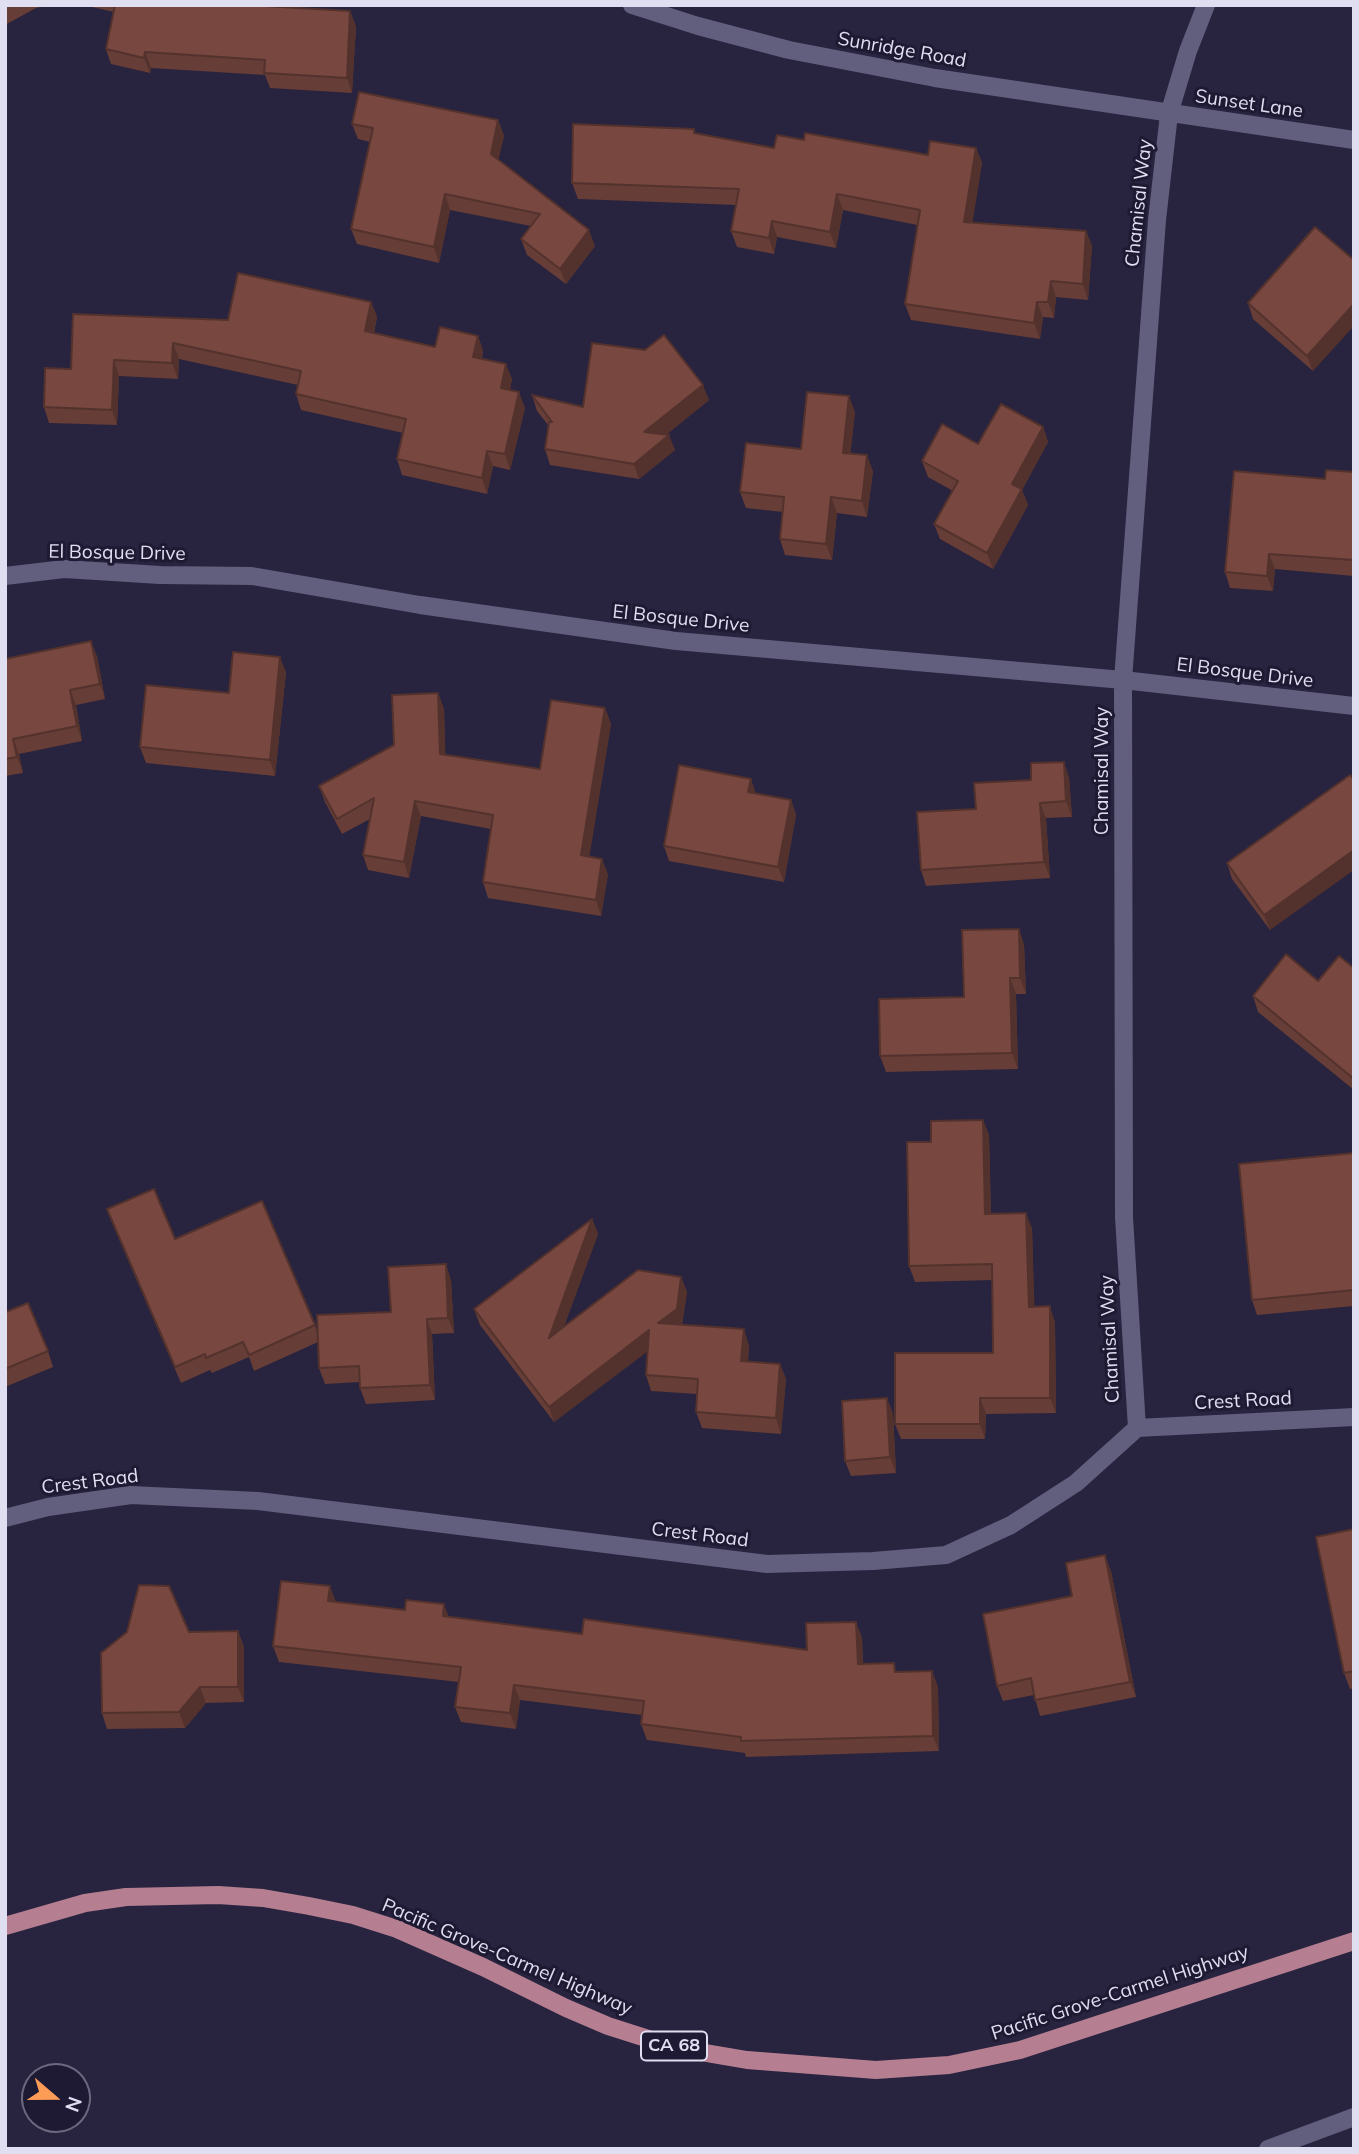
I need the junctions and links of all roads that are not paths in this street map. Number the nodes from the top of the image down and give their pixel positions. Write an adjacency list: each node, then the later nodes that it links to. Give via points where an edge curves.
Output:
1 (632, 5): 3 (street, Sunridge Road, via 789,50)
2 (1206, 5): 3 (street, Sunset Lane)
3 (1169, 114): 4 (street, Sunset Lane); 6 (street, Chamisal Way)
4 (1354, 140)
5 (5, 576): 6 (street, El Bosque Drive, via 64,569 252,576 676,641)
6 (1123, 680): 7 (street, El Bosque Drive); 9 (street, Chamisal Way, via 1124,1217)
7 (1354, 706)
8 (1354, 1417): 9 (street, Crest Road)
9 (1137, 1429): 10 (street, Crest Road, via 1076,1483 1011,1525 946,1555 873,1561 767,1564 233,1500 131,1495)
10 (5, 1518)
11 (5, 1927): 12 (main road, Pacific Grove-Carmel Highway / CA 68, via 126,1896 218,1895 286,1902 397,1929 566,2008 655,2041 747,2060 876,2070 949,2066 1020,2050)
12 (1354, 1941)
13 (1354, 2117): 14 (street)
14 (1268, 2149)

